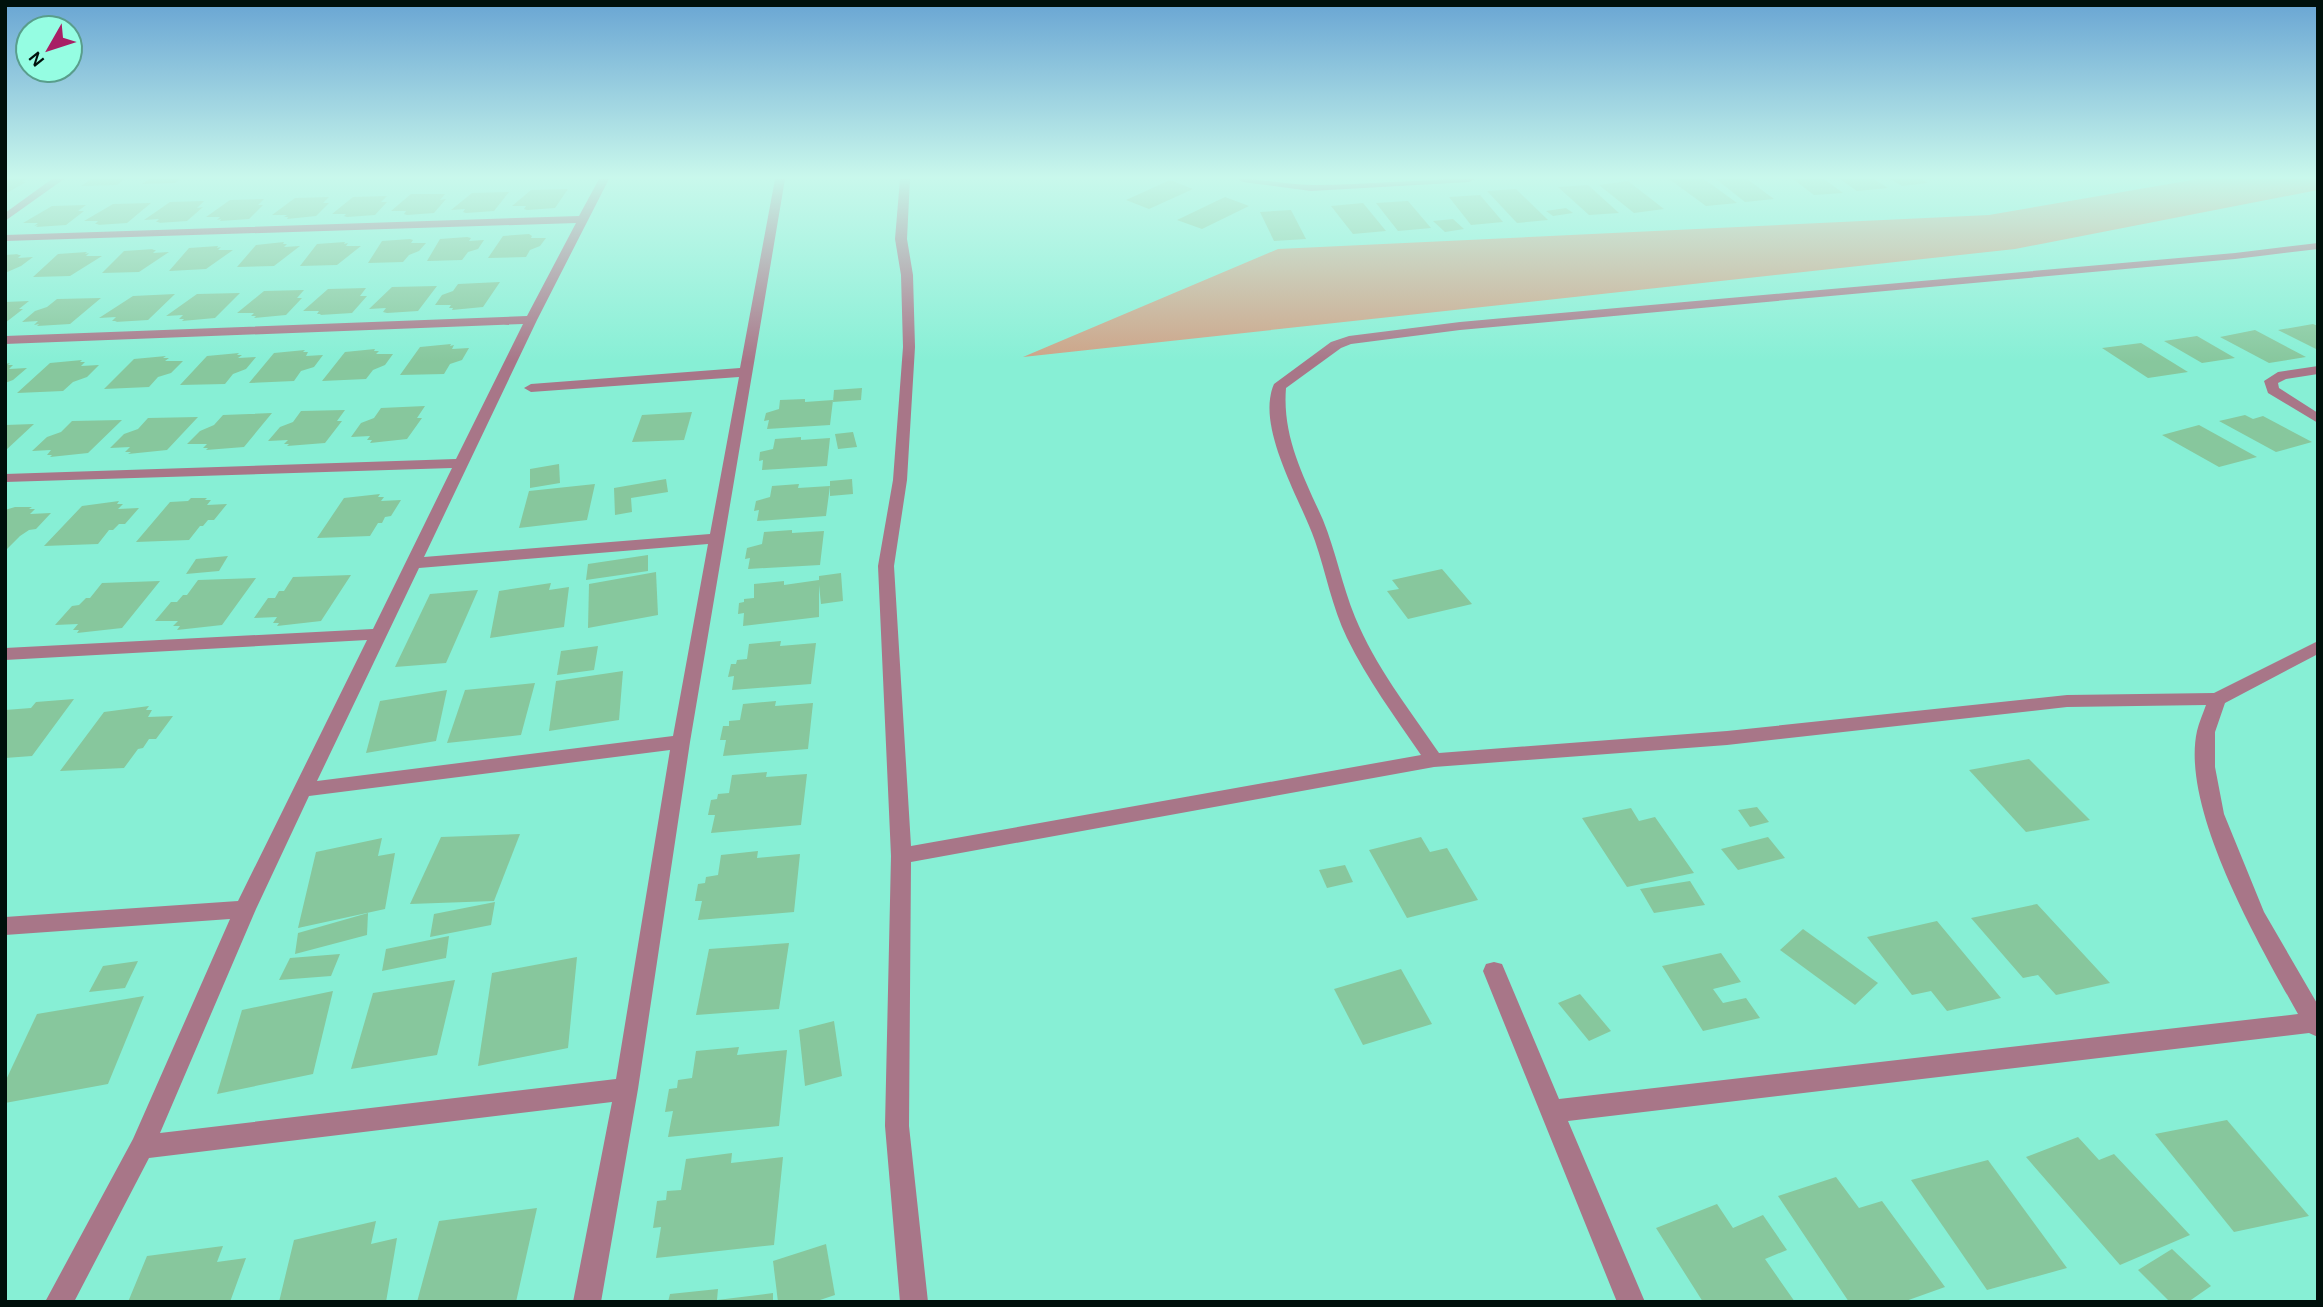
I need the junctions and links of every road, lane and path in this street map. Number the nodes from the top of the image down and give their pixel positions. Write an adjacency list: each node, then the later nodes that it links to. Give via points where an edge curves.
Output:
1 (573, 240): 7 (street)
2 (769, 240): 10 (street)
3 (901, 240): 24 (street, via 909,347 900,480 886,566)
4 (2318, 246): 5 (street)
5 (2301, 248): 6 (street); 22 (street, via 1460,326 1363,337 1336,345 1279,387 1275,404 1279,430 1322,539 1348,622)
6 (2318, 256)
7 (531, 320): 8 (street); 13 (street)
8 (5, 340)
9 (2318, 370): 12 (street, via 2271,381 2273,390)
10 (746, 372): 11 (street); 15 (street)
11 (531, 388)
12 (2318, 419)
13 (461, 463): 14 (street); 16 (street)
14 (5, 478)
15 (718, 538): 16 (street); 21 (street)
16 (415, 563): 17 (street)
17 (378, 634): 19 (street); 23 (street)
18 (2318, 647): 20 (street)
19 (5, 654)
20 (2217, 699): 22 (street, via 2067,701 1727,738); 28 (street, via 2206,732 2204,767 2214,814 2254,915)
21 (681, 742): 23 (street); 29 (street)
22 (1434, 760): 24 (street)
23 (303, 789): 25 (street)
24 (901, 856): 34 (street, via 897,1126)
25 (245, 909): 26 (street); 31 (street)
26 (5, 926)
27 (1494, 971): 30 (street)
28 (2316, 1025): 30 (street)
29 (626, 1089): 31 (street); 33 (street)
30 (1553, 1111): 35 (street)
31 (142, 1147): 32 (street)
32 (59, 1302)
33 (587, 1302)
34 (914, 1302)
35 (1631, 1302)

